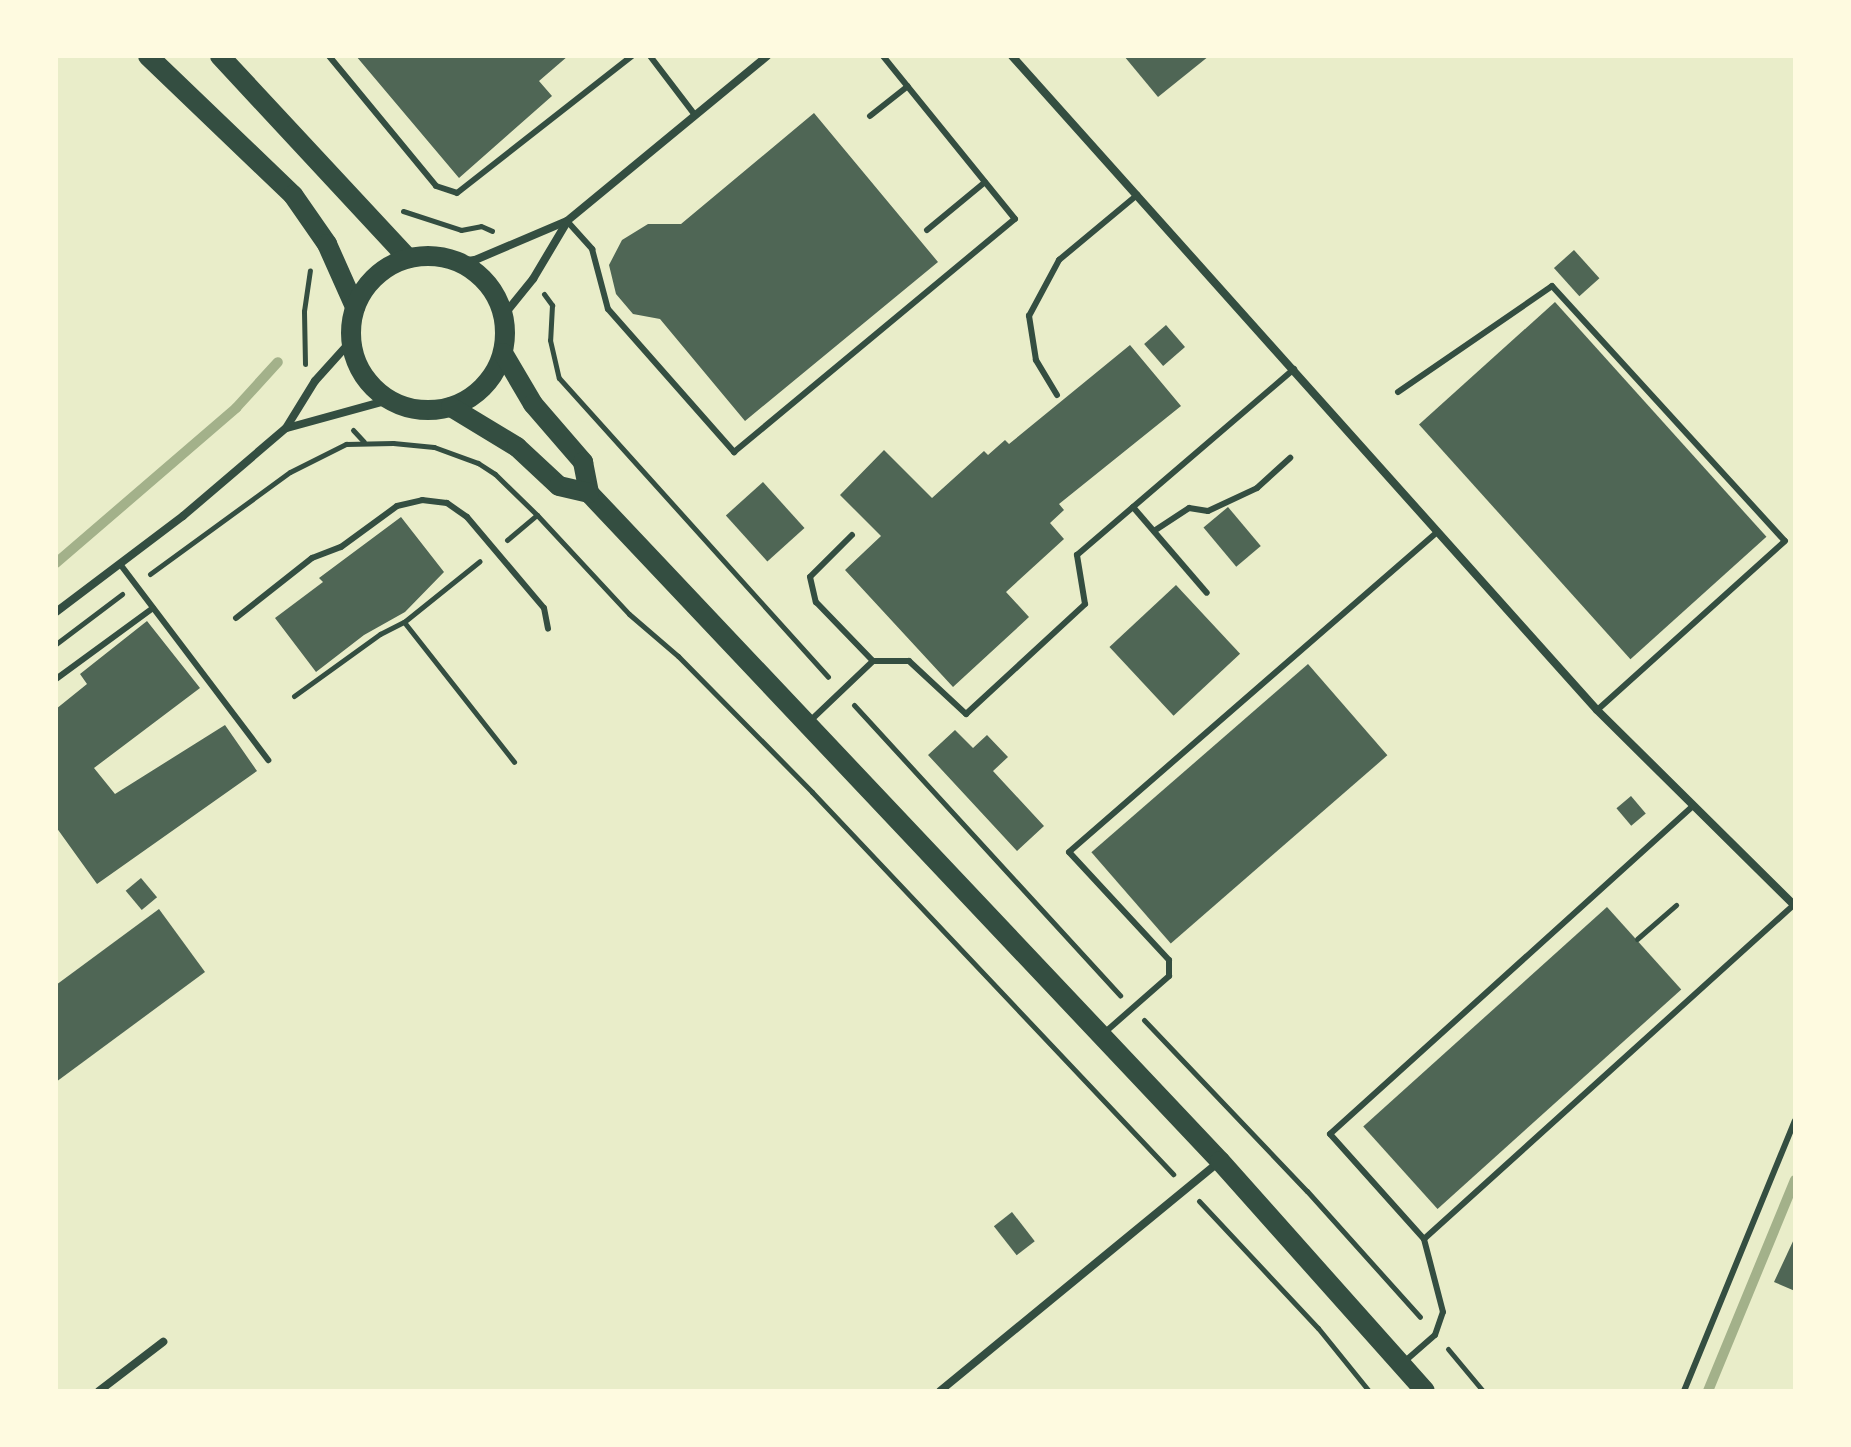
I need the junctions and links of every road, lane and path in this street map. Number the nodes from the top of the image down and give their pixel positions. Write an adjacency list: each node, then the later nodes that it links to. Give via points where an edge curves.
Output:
1 (148, 56): 22 (main road, via 293,195 327,244)
2 (220, 56): 18 (main road)
3 (329, 56): 4 (lane, via 436,186 457,193)
4 (632, 56)
5 (650, 56): 10 (lane)
6 (767, 56): 10 (street)
7 (883, 56): 9 (lane)
8 (1012, 56): 13 (street)
9 (908, 86): 11 (lane); 12 (lane)
10 (695, 115): 15 (street)
11 (870, 116)
12 (985, 182): 15 (lane, via 1015,219 734,452 608,309 592,249); 16 (lane)
13 (1137, 195): 27 (street); 29 (lane, via 1059,260 1029,316 1036,360)
14 (400, 210): 17 (path, via 461,230 481,226)
15 (567, 221): 20 (street); 23 (street, via 533,279)
16 (927, 230)
17 (492, 231)
18 (408, 258): 20 (main road); 22 (main road, via 385,268)
19 (311, 262): 26 (path, via 304,311)
20 (459, 262): 23 (main road, via 487,284)
21 (552, 305): 52 (path, via 550,340 559,378)
22 (355, 307): 24 (main road)
23 (503, 316): 25 (main road)
24 (351, 341): 30 (main road, via 360,371); 32 (street, via 315,381)
25 (503, 353): 31 (main road, via 492,376 474,395); 34 (main road, via 533,404 583,462)
26 (305, 363)
27 (1294, 369): 35 (lane); 38 (street)
28 (1398, 392): 54 (lane, via 1552,286 1785,541)
29 (1057, 395)
30 (389, 400): 31 (main road, via 430,410); 32 (street)
31 (451, 407): 34 (main road, via 503,436 559,486)
32 (286, 428): 41 (street)
33 (1290, 458): 37 (lane, via 1257,488 1208,511 1189,508)
34 (589, 493): 55 (main road)
35 (1133, 507): 37 (lane); 50 (lane, via 1077,555 1085,604 966,714 909,661)
36 (537, 515): 40 (path); 42 (path, via 478,463 434,447 346,444 290,472); 65 (path, via 629,614 678,656 801,781)
37 (1154, 531): 43 (lane)
38 (1436, 533): 54 (street); 62 (lane, via 1069,852 1169,960 1169,976)
39 (852, 535): 50 (lane, via 810,577 816,602)
40 (496, 550): 46 (lane, via 447,503 422,500 397,506 341,547 312,558); 47 (path); 48 (lane, via 544,608)
41 (120, 564): 42 (lane); 45 (street)
42 (135, 584): 44 (lane); 49 (path)
43 (1207, 593)
44 (153, 608): 51 (lane); 56 (lane)
45 (56, 612)
46 (236, 618)
47 (404, 622): 53 (path); 57 (path)
48 (548, 629)
49 (56, 644)
50 (873, 661): 52 (lane)
51 (56, 679)
52 (841, 691): 55 (lane); 62 (path)
53 (294, 696)
54 (1597, 710): 58 (street)
55 (807, 724): 63 (main road)
56 (268, 760)
57 (514, 762)
58 (1692, 807): 60 (street); 68 (lane, via 1330,1134)
59 (1676, 905): 61 (path)
60 (1795, 905): 68 (lane)
61 (1637, 939)
62 (1132, 1008): 63 (lane); 69 (path, via 1384,1274)
63 (1100, 1036): 66 (main road)
64 (1795, 1121): 77 (lane)
65 (1154, 1155)
66 (1220, 1161): 71 (main road); 73 (street)
67 (1216, 1219): 74 (path)
68 (1424, 1239): 69 (lane, via 1443,1312)
69 (1435, 1335): 71 (lane); 76 (path)
70 (163, 1342): 72 (street)
71 (1402, 1364): 75 (main road)
72 (99, 1391)
73 (940, 1391)
74 (1369, 1391)
75 (1425, 1391)
76 (1483, 1391)
77 (1684, 1391)

